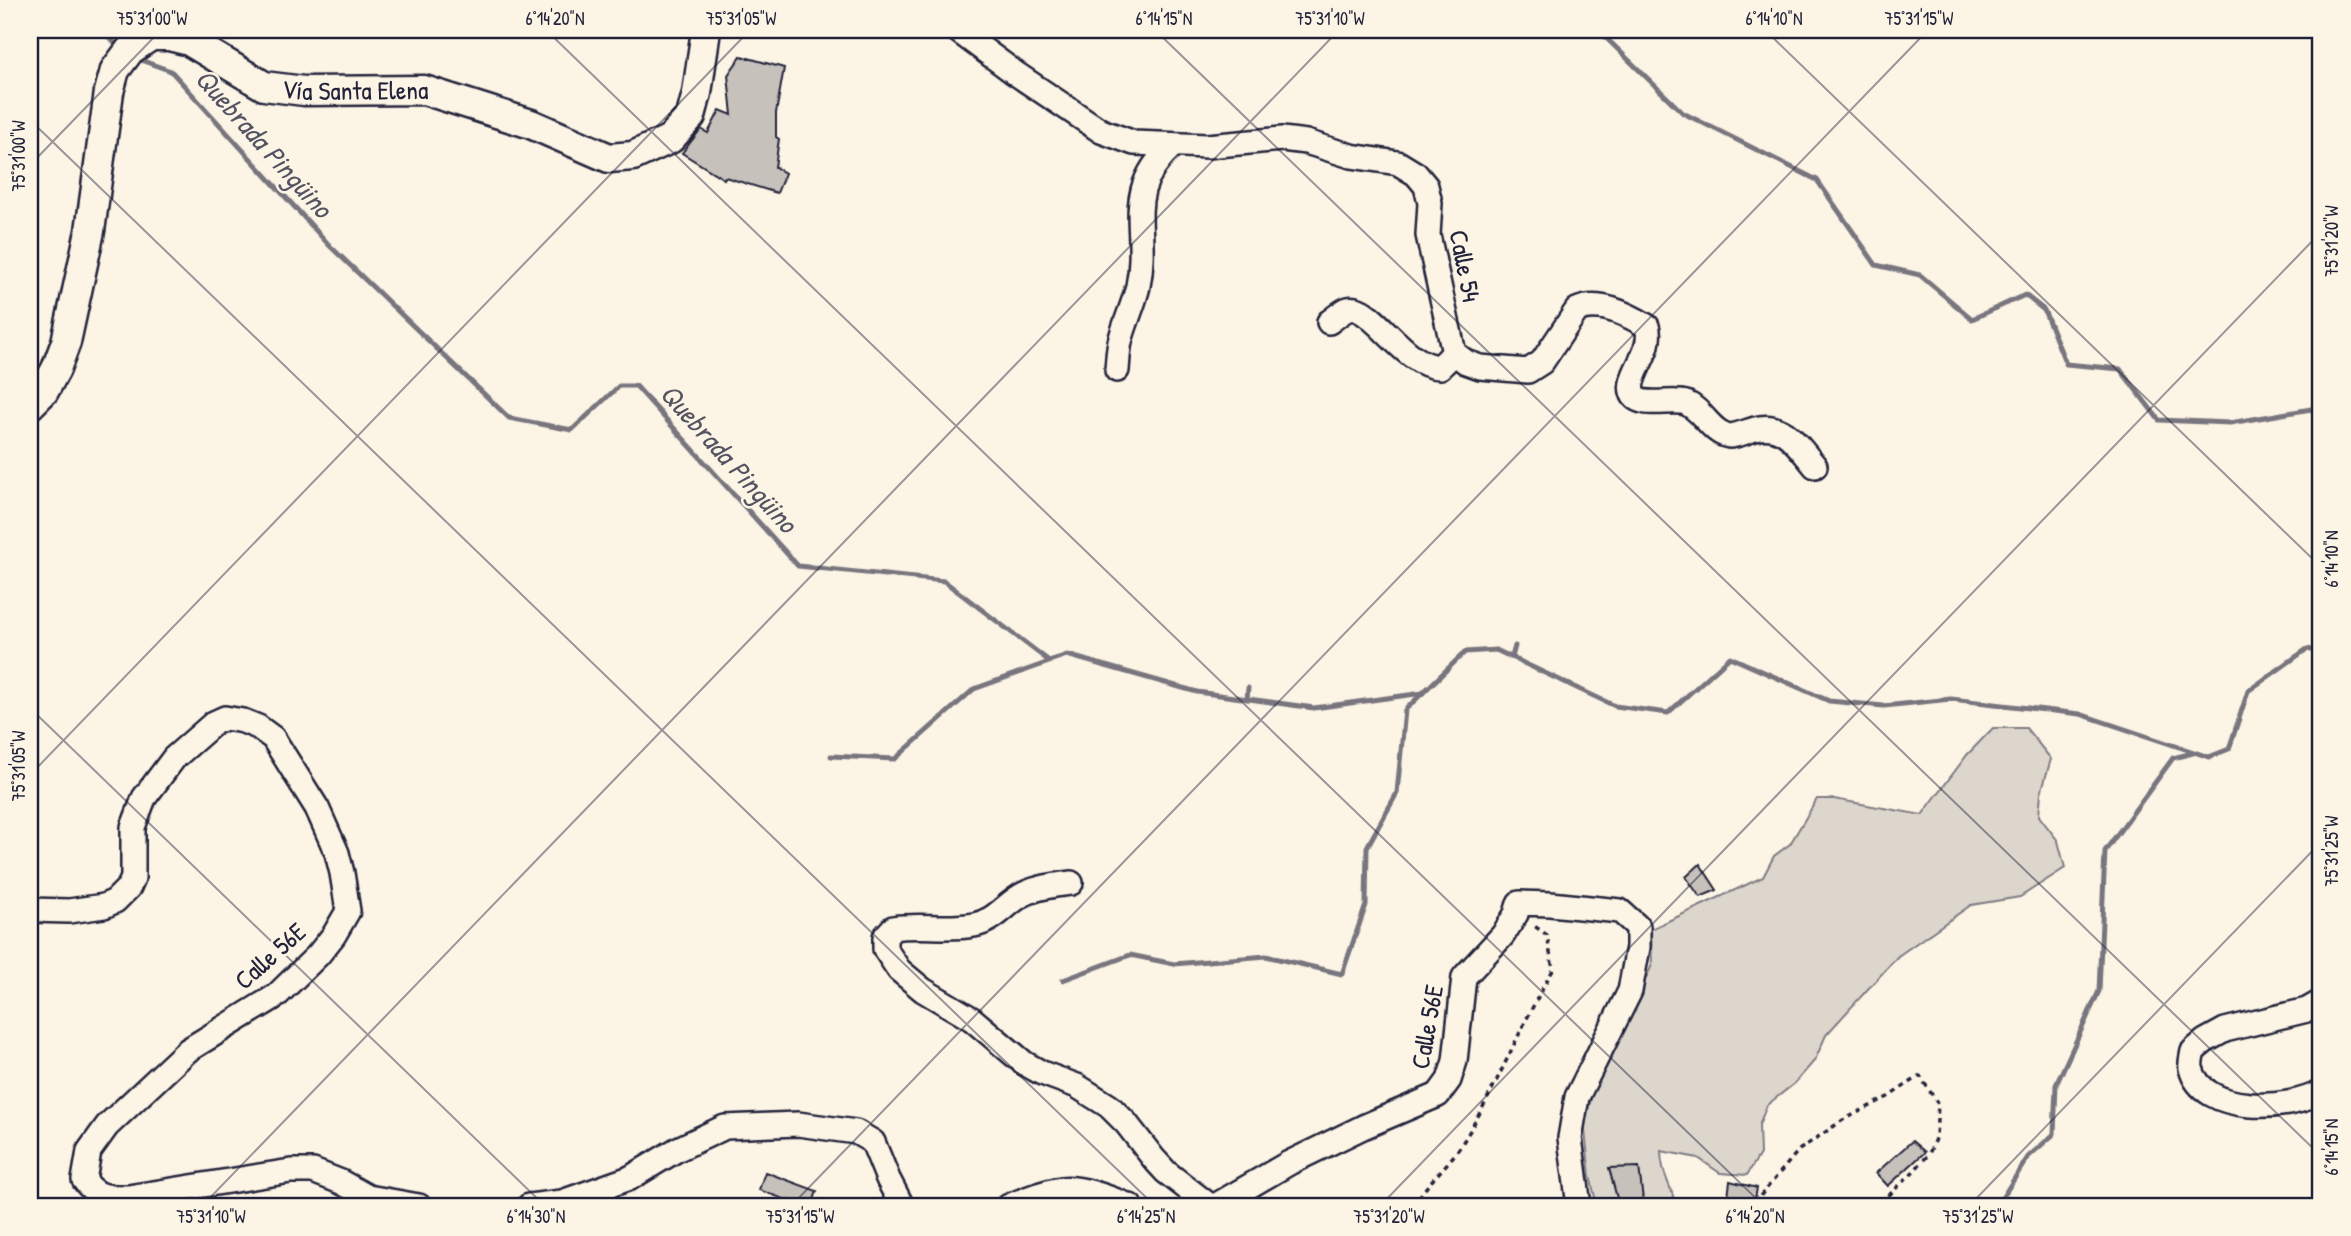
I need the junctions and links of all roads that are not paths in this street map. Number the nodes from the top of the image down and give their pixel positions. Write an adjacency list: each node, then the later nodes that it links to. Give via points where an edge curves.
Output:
1 (706, 30): 7 (main road, Vía Santa Elena, via 697,93 686,123 653,148 609,158 531,124 424,90 303,91 264,86 189,41 150,36 130,50 115,70 90,231 66,342 44,391)
2 (957, 30): 3 (street, Calle 54, via 1101,131 1134,143)
3 (1173, 145): 5 (street, Calle 54, via 1282,139 1398,163 1416,174 1426,186 1430,203 1428,235); 6 (street, via 1156,161 1144,183 1138,285 1121,338)
4 (1329, 322): 5 (street, via 1346,309 1358,309 1417,361 1440,367)
5 (1454, 354): 8 (street, via 1480,367 1528,370 1542,362 1577,310 1586,306 1616,311 1647,326 1650,334 1631,382 1634,397 1644,402 1687,403 1730,436 1764,427 1782,430)
6 (1117, 370)
7 (30, 405)
8 (1815, 466)
9 (1071, 883): 18 (street, via 1021,895 992,920 974,925 893,928 885,937 885,949 923,990 972,1019 1024,1063 1109,1106 1160,1166)
10 (30, 910): 13 (street, Calle 56E, via 104,906 130,887 133,827 144,798 174,758 214,723 225,718 243,721 273,738 329,832 348,911 318,955 276,996 188,1051 107,1126 89,1151 84,1180 101,1196 128,1198 313,1171 368,1197)
11 (2321, 1002): 12 (street, via 2307,1010 2225,1030 2193,1051 2191,1067 2201,1086 2223,1099 2250,1106 2289,1103)
12 (2321, 1092)
13 (419, 1206)
14 (529, 1206): 15 (street, via 562,1202 630,1178 725,1127 798,1124 856,1132 873,1142)
15 (902, 1206)
16 (1009, 1206): 17 (street, via 1063,1188)
17 (1130, 1206)
18 (1213, 1206): 19 (street, Calle 56E, via 1289,1163 1438,1095 1455,1061 1464,977 1503,936 1519,903 1620,912 1638,927 1630,991 1577,1097 1570,1138)
19 (1579, 1206)

